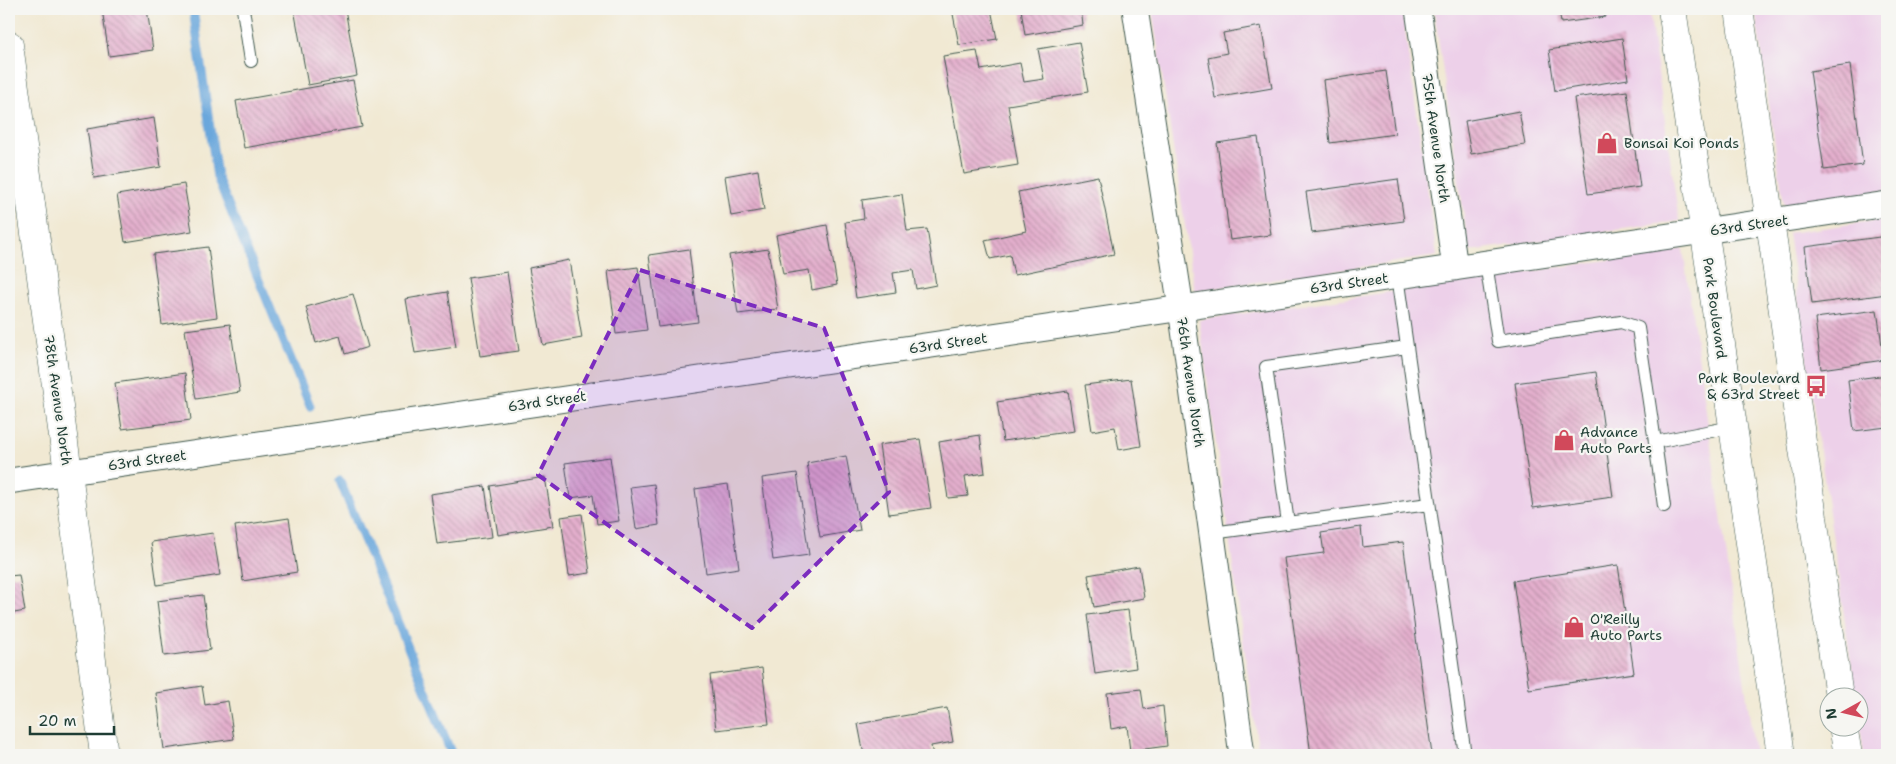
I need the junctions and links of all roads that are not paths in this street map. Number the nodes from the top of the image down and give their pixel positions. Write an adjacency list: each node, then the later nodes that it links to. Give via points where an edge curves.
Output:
1 (243, 9): 7 (lane)
2 (1136, 9): 14 (street, 76th Avenue North)
3 (1418, 9): 12 (street, 75th Avenue North)
4 (1672, 9): 10 (main road, Park Boulevard)
5 (1739, 9): 9 (main road)
6 (9, 45): 18 (main road, 78th Avenue North)
7 (251, 61)
8 (1887, 204): 9 (street, 63rd Street)
9 (1770, 221): 10 (street, 63rd Street); 24 (main road)
10 (1703, 231): 11 (street, 63rd Street); 16 (main road, Park Boulevard)
11 (1486, 264): 12 (street, 63rd Street); 17 (lane, via 1498,340 1621,322 1638,328)
12 (1455, 268): 13 (street, 63rd Street)
13 (1397, 276): 14 (street, 63rd Street); 15 (lane)
14 (1181, 308): 18 (street, 63rd Street); 23 (street, 76th Avenue North)
15 (1407, 347): 20 (lane); 22 (lane, via 1266,367)
16 (1732, 427): 17 (lane); 29 (main road, Park Boulevard)
17 (1655, 442): 21 (lane)
18 (68, 472): 19 (street, 63rd Street); 26 (main road, 78th Avenue North)
19 (9, 481)
20 (1429, 504): 22 (lane); 28 (lane)
21 (1664, 506)
22 (1288, 523): 23 (lane)
23 (1212, 534): 27 (street, 76th Avenue North)
24 (1838, 686)
25 (1845, 736): 30 (main road)
26 (104, 755)
27 (1242, 755)
28 (1465, 755)
29 (1781, 755)
30 (1848, 755)

